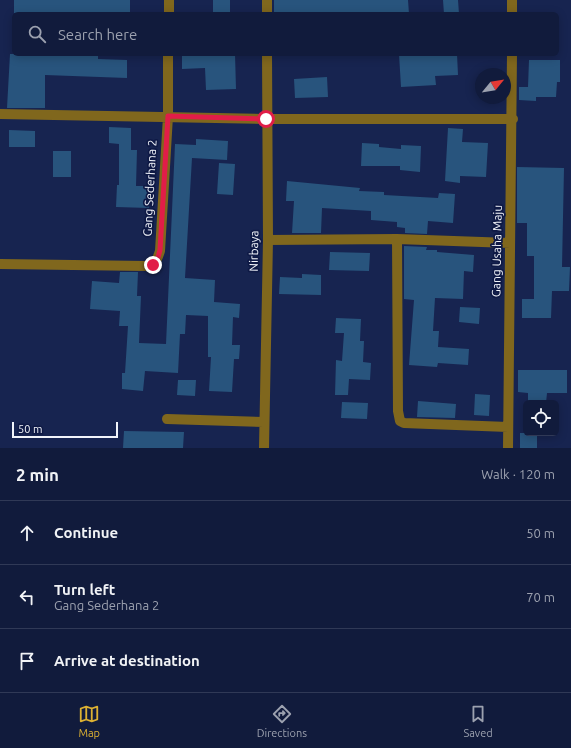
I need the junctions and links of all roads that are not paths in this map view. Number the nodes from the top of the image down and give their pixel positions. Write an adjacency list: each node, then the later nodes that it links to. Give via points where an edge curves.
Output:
1 (169, 0): 4 (street)
2 (267, 0): 5 (street)
3 (512, 0): 6 (street)
4 (169, 12)
5 (267, 12)
6 (512, 12)
7 (168, 56): 11 (street, Gang Sederhana 2)
8 (267, 56): 12 (street, Nirbaya)
9 (512, 56): 13 (street, Gang Usaha Maju)
10 (0, 114): 11 (street)
11 (168, 116): 12 (street); 17 (street, Gang Sederhana 2, via 160,250 153,265)
12 (266, 119): 13 (street); 15 (street, Nirbaya)
13 (513, 119): 16 (street, Gang Usaha Maju)
14 (397, 239): 15 (street); 16 (street); 20 (street, via 400,421)
15 (268, 240): 19 (street, Nirbaya)
16 (510, 243): 20 (street, Gang Usaha Maju)
17 (0, 264)
18 (167, 419): 19 (street)
19 (264, 422): 21 (street, Nirbaya)
20 (508, 427): 22 (street, Gang Usaha Maju)
21 (264, 448)
22 (508, 448)

